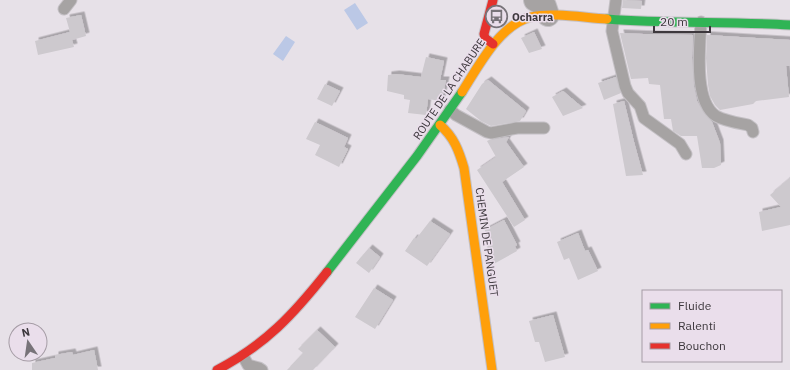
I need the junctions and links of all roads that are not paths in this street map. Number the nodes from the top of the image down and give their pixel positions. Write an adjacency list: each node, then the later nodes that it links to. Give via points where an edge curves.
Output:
1 (493, 0): 7 (main road, via 484,34)
2 (616, 0): 4 (lane)
3 (542, 7): 4 (main road, ROUTE DE LA CHABURE); 7 (main road, ROUTE DE LA CHABURE, via 530,18 504,33)
4 (612, 20): 5 (main road, ROUTE DE LA CHABURE); 12 (lane, via 612,31 628,93 640,106 644,118 680,144)
5 (701, 22): 6 (main road, ROUTE DE LA CHABURE); 11 (lane, via 700,73 702,90 708,106 717,116 748,125)
6 (790, 25)
7 (493, 44): 8 (main road, ROUTE DE LA CHABURE)
8 (450, 110): 9 (main road, ROUTE DE LA CHABURE); 10 (lane, via 492,133 517,128)
9 (440, 124): 13 (main road, ROUTE DE LA CHABURE, via 307,297); 16 (main road, CHEMIN DE PANGUET, via 452,136 464,168)
10 (544, 128)
11 (753, 132)
12 (686, 154)
13 (247, 364): 14 (main road, ROUTE DE LA CHABURE); 15 (lane)
14 (217, 370)
15 (262, 370)
16 (492, 370)

